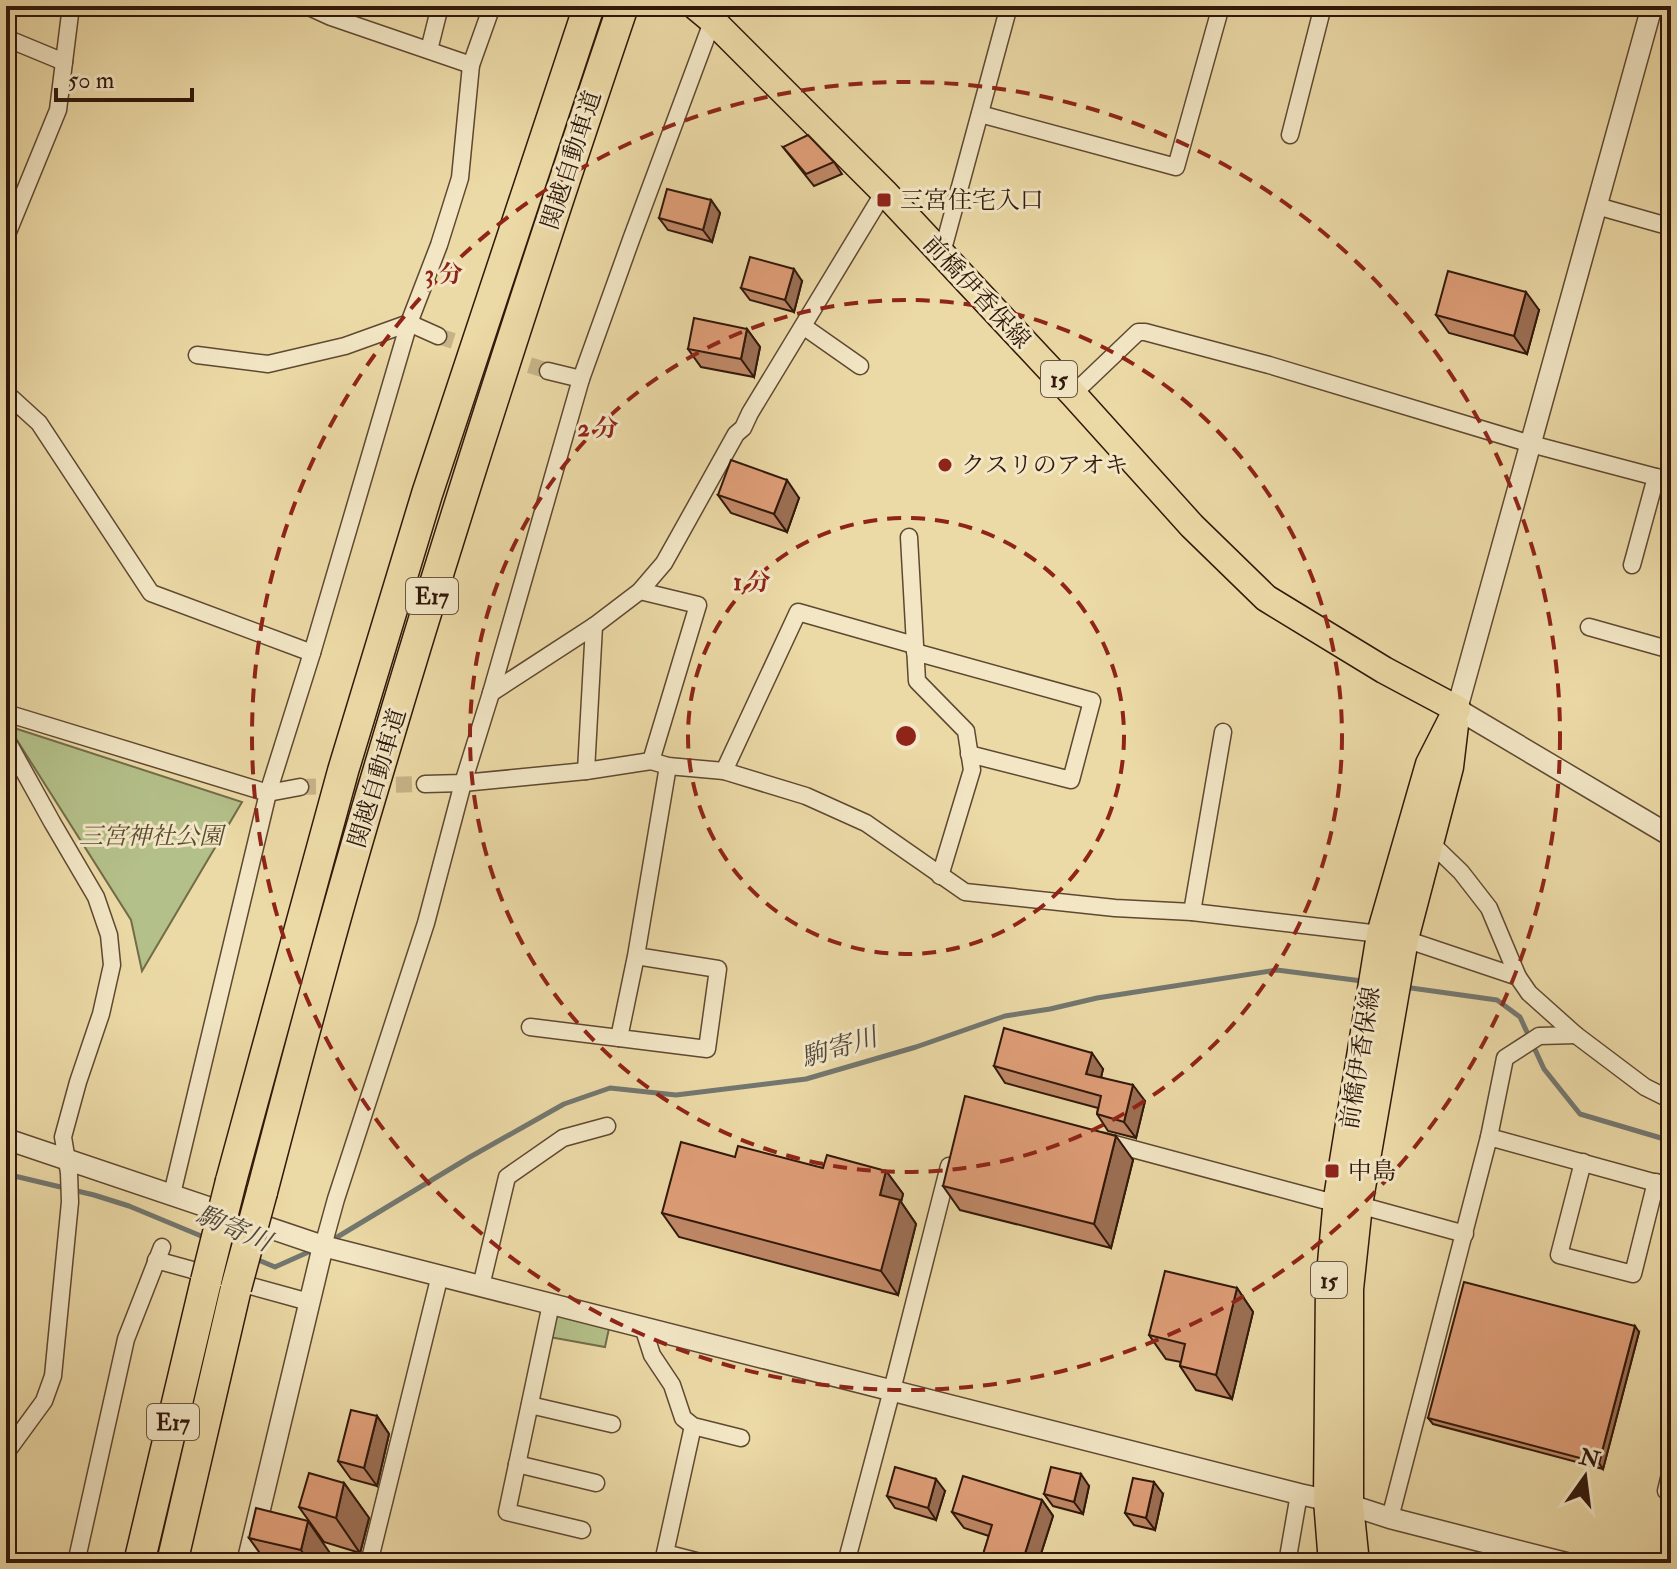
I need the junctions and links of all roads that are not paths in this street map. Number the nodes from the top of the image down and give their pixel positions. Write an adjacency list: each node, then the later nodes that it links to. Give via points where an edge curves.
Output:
1 (71, 6): 14 (street)
2 (307, 6): 13 (street)
3 (440, 6): 13 (street)
4 (492, 6): 15 (street)
5 (589, 6): 101 (highway, 関越自動車道 / E17, bridge, via 427,494 343,771 231,1181)
6 (623, 6): 102 (highway, 関越自動車道 / E17, bridge, via 378,771 236,1288)
7 (1009, 6): 16 (street)
8 (1221, 6): 16 (street, via 1176,167)
9 (1323, 6): 17 (street)
10 (1652, 6): 19 (street)
11 (709, 11): 18 (main road, 前橋伊香保線 / 15); 29 (street)
12 (6, 38): 14 (street)
13 (429, 50): 15 (street)
14 (64, 62): 21 (street, via 58,110)
15 (471, 65): 23 (street, via 460,178)
16 (980, 114): 22 (street)
17 (1290, 135)
18 (884, 192): 22 (main road, 前橋伊香保線 / 15); 24 (street)
19 (1597, 206): 20 (street); 32 (street)
20 (1671, 227)
21 (6, 237)
22 (942, 253): 31 (main road, 前橋伊香保線 / 15)
23 (409, 323): 25 (street); 26 (street, via 345,346 268,364); 41 (street)
24 (803, 326): 27 (street); 36 (street, via 664,563)
25 (438, 336)
26 (197, 355)
27 (860, 366)
28 (548, 371): 29 (street)
29 (581, 379): 42 (street)
30 (6, 393): 41 (street, via 39,423 151,593)
31 (1073, 394): 32 (street, via 1138,332 1145,332); 43 (main road, 前橋伊香保線 / 15, via 1192,526 1266,598)
32 (1531, 444): 33 (street); 43 (street)
33 (1663, 479): 35 (street)
34 (909, 537): 39 (street)
35 (1632, 565)
36 (640, 591): 37 (street); 48 (street, via 698,605)
37 (594, 626): 42 (street); 50 (street)
38 (1589, 627): 40 (street)
39 (914, 648): 47 (street, via 917,681 966,731); 47 (street, via 1092,701 1071,780); 51 (street, via 798,612)
40 (1671, 650)
41 (312, 653): 55 (street)
42 (491, 693): 52 (street)
43 (1457, 709): 56 (street); 57 (main road, 前橋伊香保線 / 15, via 1450,767); 60 (main road, 前橋伊香保線 / 15, via 1429,764)
44 (6, 713): 55 (street)
45 (1223, 732): 59 (street)
46 (6, 739): 74 (street, via 96,897 109,935 112,965 101,1014 63,1137)
47 (969, 754): 58 (street, via 972,770)
48 (651, 761): 49 (street); 50 (street)
49 (668, 766): 51 (street); 61 (street)
50 (586, 771): 52 (street)
51 (724, 771): 58 (street, via 806,796 866,823)
52 (463, 783): 53 (street); 80 (street, via 426,923)
53 (425, 784)
54 (300, 787): 55 (street)
55 (268, 793): 76 (street)
56 (1671, 836)
57 (1430, 842): 60 (main road, 前橋伊香保線 / 15); 62 (street, via 1489,908)
58 (940, 876): 59 (street, via 965,892)
59 (1192, 912): 60 (street)
60 (1392, 936): 62 (street); 63 (main road, 前橋伊香保線 / 15)
61 (636, 956): 66 (street); 66 (street, via 718,969 707,1049)
62 (1518, 977): 65 (street)
63 (1381, 1002): 78 (main road, 前橋伊香保線 / 15); 97 (main road, 前橋伊香保線 / 15, via 1337,1198 1329,1285)
64 (530, 1027): 66 (street)
65 (1576, 1035): 67 (street); 70 (street, via 1539,1036 1505,1058)
66 (619, 1038)
67 (1671, 1100)
68 (607, 1126): 82 (street, via 563,1138 507,1177)
69 (1084, 1136): 77 (street)
70 (1489, 1137): 73 (street); 79 (street)
71 (6, 1139): 74 (street)
72 (953, 1149): 86 (street)
73 (1583, 1162): 75 (street); 75 (street, via 1559,1255 1633,1274)
74 (67, 1166): 76 (street); 91 (street, via 70,1202 53,1376 44,1401)
75 (1664, 1184)
76 (172, 1194): 80 (street)
77 (1323, 1200)
78 (1359, 1205): 79 (street); 97 (main road, 前橋伊香保線 / 15)
79 (1465, 1234): 98 (street)
80 (323, 1246): 81 (street); 83 (street)
81 (440, 1275): 82 (street); 104 (street)
82 (481, 1286): 84 (street)
83 (309, 1302): 100 (street, via 159,1253 126,1339); 103 (street)
84 (551, 1304): 85 (street); 87 (street)
85 (643, 1327): 86 (street); 89 (street, via 683,1418)
86 (892, 1390): 96 (street); 106 (street)
87 (530, 1405): 88 (street); 92 (street)
88 (612, 1424)
89 (693, 1426): 90 (street); 105 (street, via 665,1553)
90 (741, 1438)
91 (6, 1453)
92 (517, 1464): 94 (street); 99 (street, via 507,1512)
93 (1671, 1470): 95 (street, via 1666,1491)
94 (596, 1483)
95 (1671, 1492)
96 (1299, 1494): 97 (street); 107 (street)
97 (1338, 1503): 98 (street); 108 (main road, 前橋伊香保線 / 15); 109 (main road, 前橋伊香保線 / 15)
98 (1390, 1518): 110 (street)
99 (582, 1530)
100 (76, 1563)
101 (139, 1563)
102 (172, 1563)
103 (247, 1563)
104 (369, 1563)
105 (704, 1563)
106 (846, 1563)
107 (1287, 1563)
108 (1332, 1563)
109 (1356, 1563)
110 (1566, 1563)

